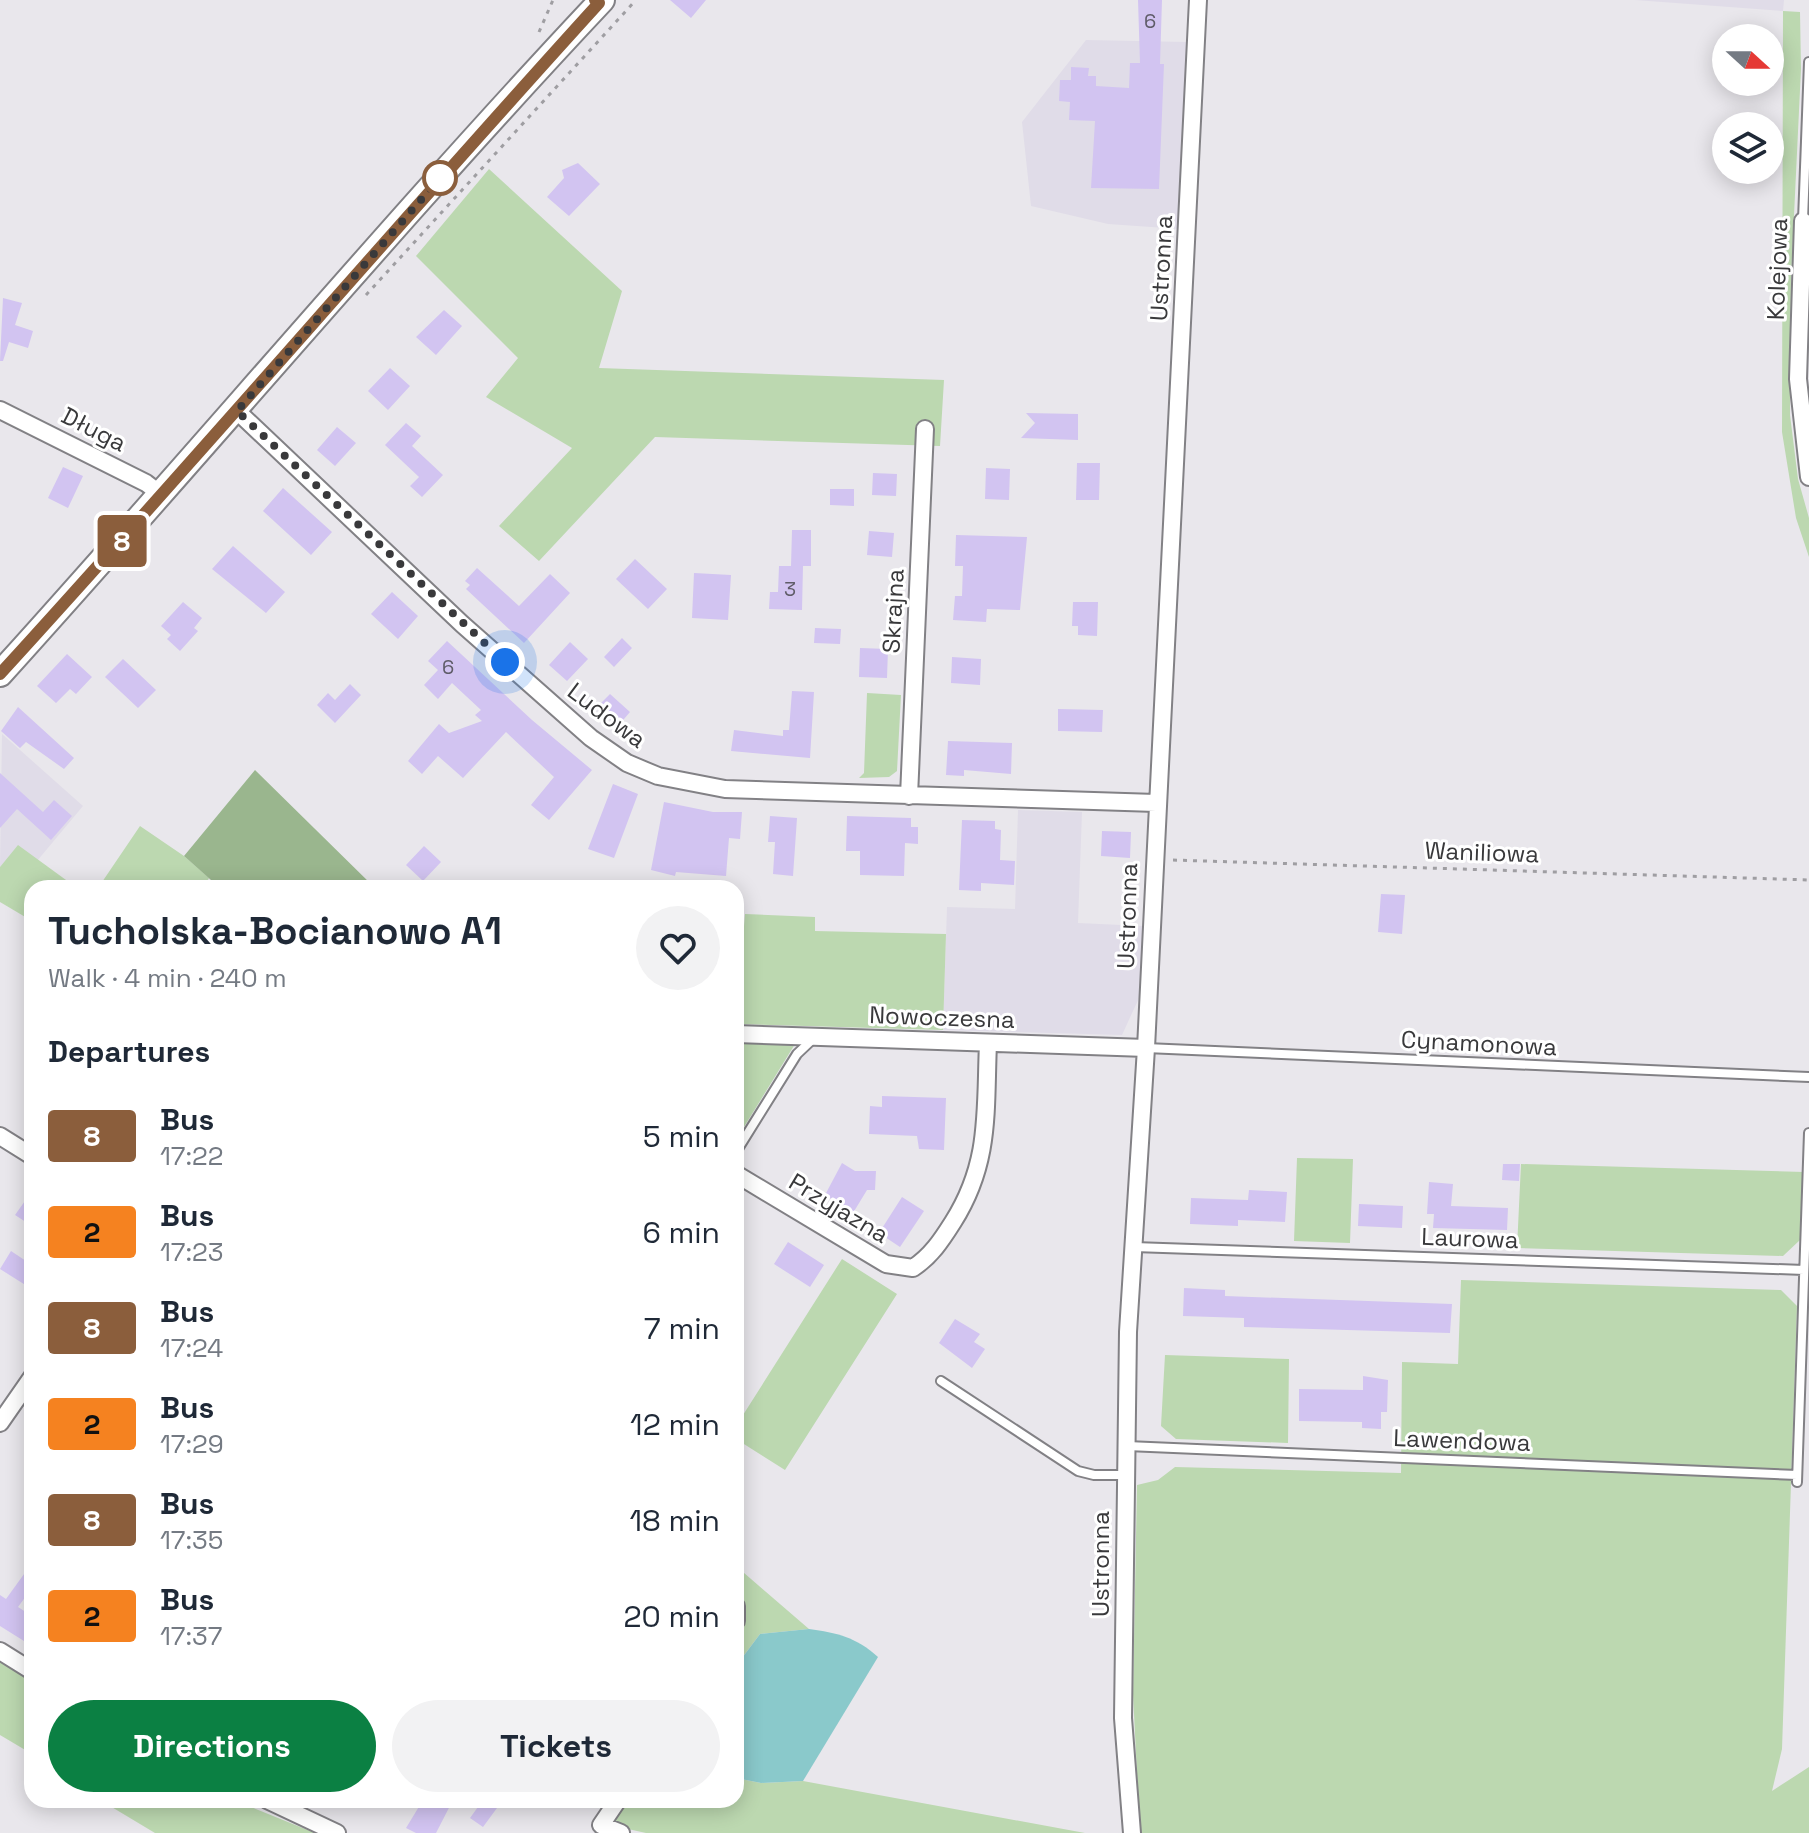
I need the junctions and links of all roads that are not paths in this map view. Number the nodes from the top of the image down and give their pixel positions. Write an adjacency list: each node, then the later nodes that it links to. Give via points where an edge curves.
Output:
1 (1198, 0): 12 (street, Ustronna)
2 (599, 1): 6 (main road)
3 (1809, 62): 4 (lane, Kolejowa)
4 (1803, 221): 8 (street, Kolejowa, via 1798,379)
5 (0, 410): 9 (street, Długa)
6 (237, 411): 9 (main road); 11 (street, Ludowa, via 462,624 591,738 627,763 658,776 725,789)
7 (925, 429): 11 (street, Skrajna)
8 (1809, 477)
9 (163, 496): 10 (main road)
10 (0, 674)
11 (909, 796): 12 (street, Ludowa)
12 (1156, 803): 16 (street, Ustronna)
13 (744, 1034): 14 (street, Nowoczesna)
14 (816, 1037): 15 (street, Nowoczesna); 20 (lane, via 797,1054)
15 (988, 1043): 16 (street, Nowoczesna); 22 (street, Przyjazna, via 984,1147 976,1180 937,1248 913,1268 886,1264)
16 (1146, 1048): 17 (lane, Cynamonowa); 23 (street, Ustronna)
17 (1809, 1077)
18 (1809, 1133): 24 (lane)
19 (0, 1136): 21 (street)
20 (744, 1139)
21 (24, 1151)
22 (744, 1179)
23 (1134, 1247): 24 (lane, Laurowa); 28 (street, Ustronna)
24 (1804, 1270): 28 (lane, Lawendowa, via 1797,1478)
25 (941, 1381): 29 (lane, via 1078,1471)
26 (24, 1388): 27 (street)
27 (0, 1423)
28 (1126, 1445): 29 (street, Ustronna)
29 (1125, 1475): 37 (street, Ustronna, via 1123,1718)
30 (0, 1651): 31 (street)
31 (24, 1666)
32 (284, 1808): 35 (street)
33 (613, 1808): 34 (street)
34 (599, 1829): 36 (street)
35 (337, 1833)
36 (621, 1833)
37 (1132, 1833)

